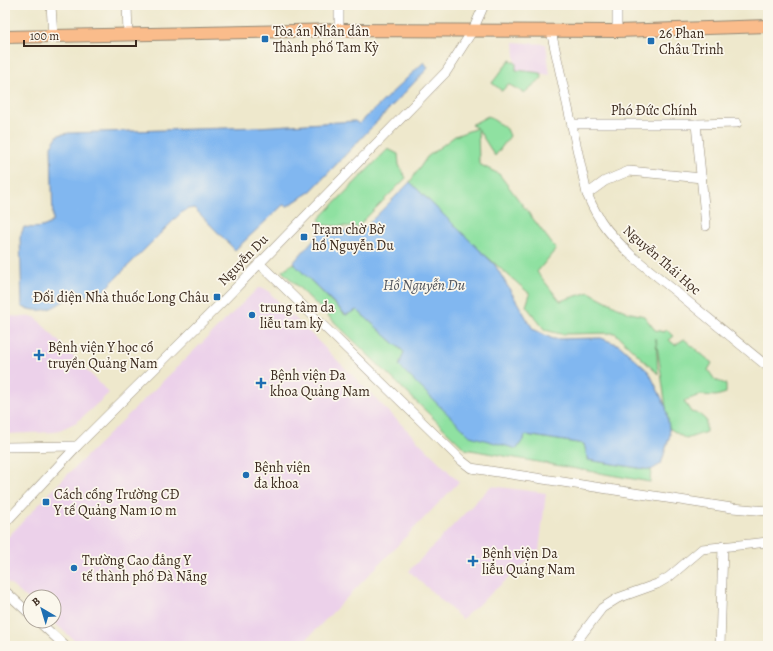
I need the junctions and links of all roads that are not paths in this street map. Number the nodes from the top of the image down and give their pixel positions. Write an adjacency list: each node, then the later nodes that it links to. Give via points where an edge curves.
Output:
1 (50, 5): 12 (street)
2 (127, 5): 11 (street)
3 (339, 5): 7 (street)
4 (484, 5): 8 (street, Nguyễn Du)
5 (617, 5): 10 (street)
6 (768, 26): 10 (main road)
7 (340, 30): 8 (main road); 11 (main road)
8 (473, 30): 9 (main road); 20 (street, Nguyễn Du, via 446,72)
9 (550, 31): 10 (main road); 15 (street, Nguyễn Thái Học)
10 (617, 31)
11 (128, 35): 12 (main road)
12 (53, 36): 13 (main road)
13 (5, 37)
14 (737, 122): 16 (street, Phó Đức Chính)
15 (572, 124): 16 (street, Phó Đức Chính); 18 (street, Nguyễn Thái Học)
16 (696, 124): 17 (street)
17 (702, 178): 18 (street, via 629,171 605,181); 19 (street)
18 (587, 194): 21 (street, Nguyễn Thái Học, via 597,217 610,235)
19 (706, 226)
20 (259, 262): 22 (street, Nguyễn Du); 24 (street, via 471,468 732,508)
21 (768, 367)
22 (77, 446): 23 (street); 25 (street, Nguyễn Du)
23 (5, 447)
24 (768, 511)
25 (5, 523)
26 (768, 542): 27 (street)
27 (723, 546): 32 (street, via 702,548 669,578 618,598 602,608); 33 (street)
28 (5, 591): 29 (street)
29 (22, 607)
30 (46, 629): 31 (street)
31 (64, 646)
32 (573, 646)
33 (720, 646)

